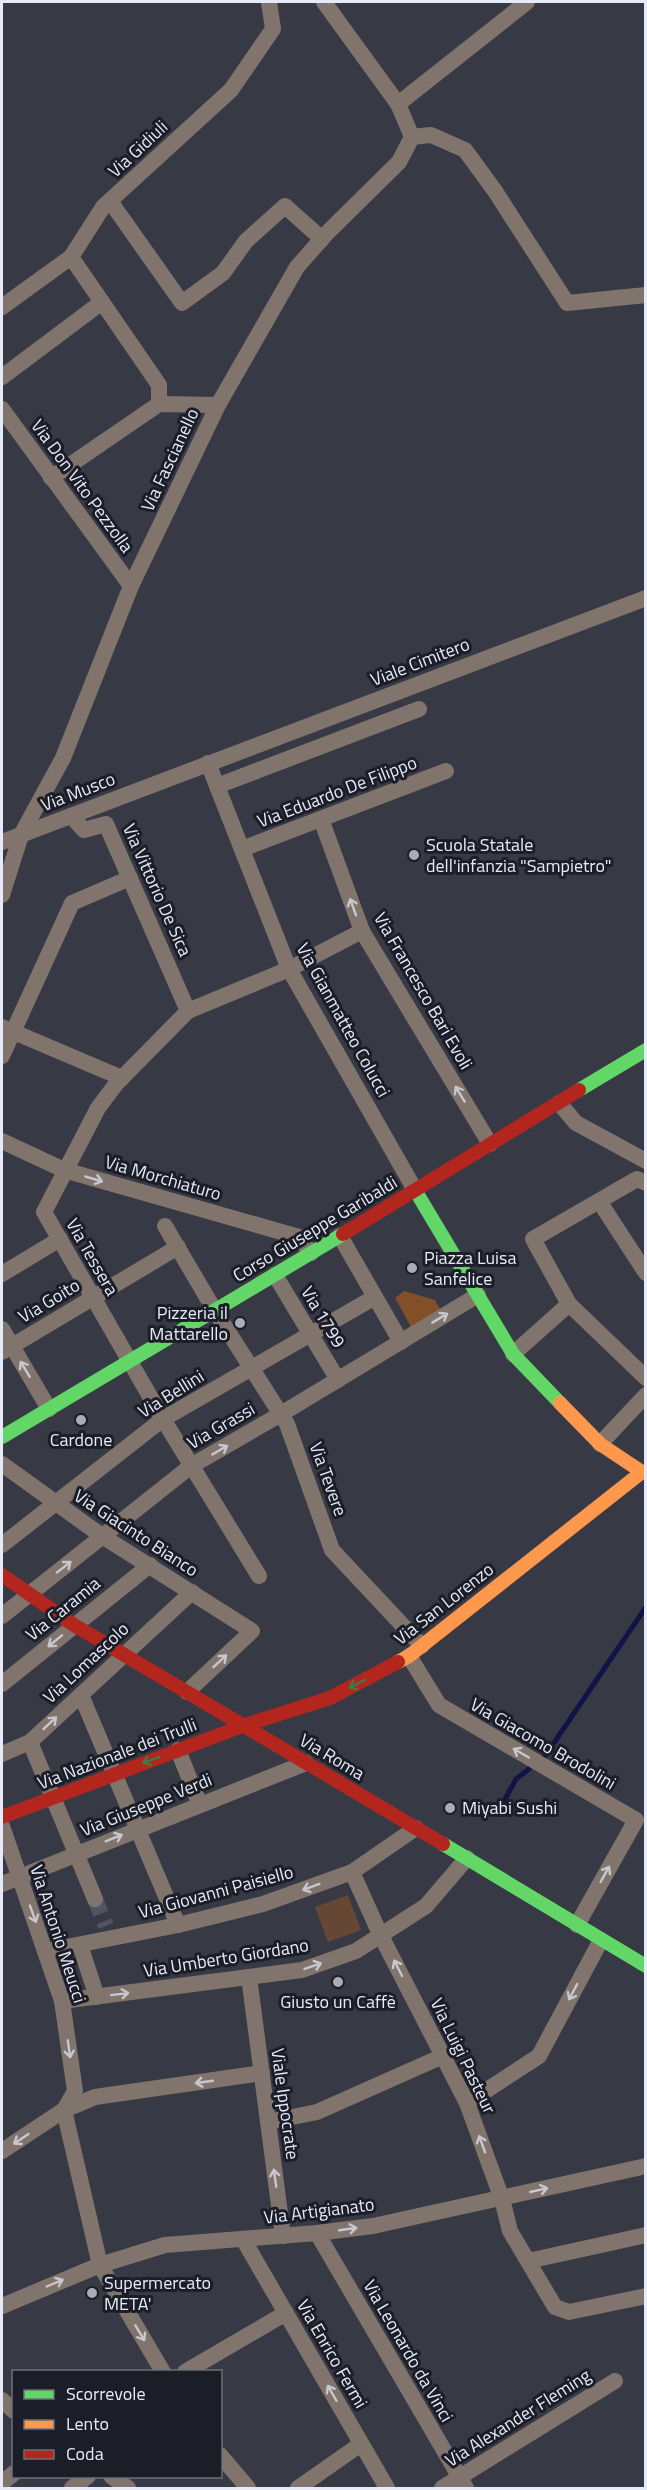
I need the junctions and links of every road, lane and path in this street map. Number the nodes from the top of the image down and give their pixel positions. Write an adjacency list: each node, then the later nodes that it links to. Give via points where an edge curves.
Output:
1 (269, 2): 6 (street, Via Gidiuli, via 273,29 231,90)
2 (324, 2): 4 (street)
3 (527, 2): 4 (street)
4 (398, 104): 5 (street)
5 (412, 137): 7 (street, Via Fascianello, via 399,162); 9 (street, via 431,135 465,150 567,303)
6 (110, 201): 7 (street, via 182,303 223,273 246,241 285,206); 8 (street, Via Gidiuli)
7 (322, 239): 14 (street, Via Fascianello, via 297,267)
8 (72, 257): 10 (street); 11 (street, Via Gidiuli)
9 (645, 295)
10 (102, 302): 12 (street); 13 (street, via 159,385)
11 (2, 307)
12 (2, 377)
13 (159, 404): 14 (street); 16 (street)
14 (218, 405): 17 (street, Via Fascianello)
15 (2, 409): 16 (street, Via Don Vito Pezzolla)
16 (51, 478): 17 (street, Via Don Vito Pezzolla)
17 (131, 586): 25 (street, Via Fascianello, via 63,758)
18 (645, 598): 20 (street, Viale Cimitero)
19 (419, 709): 22 (street)
20 (208, 763): 22 (street, Via Gianmatteo Colucci); 23 (street, Via Musco)
21 (446, 771): 24 (street, Via Eduardo De Filippo)
22 (217, 786): 27 (street, Via Gianmatteo Colucci)
23 (72, 816): 25 (street, Via Musco); 28 (street, Via Vittorio De Sica, via 84,830 106,824)
24 (321, 819): 27 (street, Via Eduardo De Filippo); 30 (street, Via Francesco Bari Evoli, one-way to 24)
25 (21, 835): 26 (street, Via Musco); 29 (street)
26 (2, 842)
27 (242, 849): 31 (street, Via Gianmatteo Colucci)
28 (130, 878): 32 (street, Via Vittorio De Sica); 33 (street, via 72,903)
29 (2, 895)
30 (362, 932): 31 (street); 39 (street, Via Francesco Bari Evoli, one-way to 30)
31 (289, 969): 32 (street); 43 (street, Via Gianmatteo Colucci)
32 (188, 1011): 36 (street)
33 (7, 1030): 35 (street); 36 (street)
34 (645, 1050): 37 (street, Corso Giuseppe Garibaldi)
35 (2, 1056)
36 (122, 1078): 41 (street, via 98,1108)
37 (558, 1102): 39 (street, Corso Giuseppe Garibaldi); 40 (street, via 576,1123)
38 (2, 1141): 41 (street, Via Morchiaturo)
39 (490, 1144): 43 (street, Corso Giuseppe Garibaldi)
40 (645, 1161)
41 (64, 1170): 47 (street, Via Tessera, via 44,1212); 49 (street, Via Morchiaturo, one-way to 49, via 299,1237)
42 (645, 1183): 44 (street, via 637,1179)
43 (415, 1190): 46 (street, Corso Giuseppe Garibaldi); 53 (street)
44 (599, 1201): 50 (street); 56 (street, via 533,1239)
45 (165, 1226): 48 (street, Via Tevere)
46 (340, 1236): 49 (street, Corso Giuseppe Garibaldi); 54 (street)
47 (60, 1239): 51 (street); 55 (street, Via Tessera)
48 (178, 1247): 55 (street, Via Goito); 57 (street, Via Tevere)
49 (311, 1253): 52 (street, Corso Giuseppe Garibaldi)
50 (645, 1273)
51 (2, 1274)
52 (275, 1275): 57 (street, Corso Giuseppe Garibaldi); 59 (street, Via 1799)
53 (478, 1295): 60 (street, Via Grassi, one-way to 53); 62 (street)
54 (375, 1297): 59 (street, Via Bellini); 60 (street)
55 (93, 1298): 61 (street, Via Goito); 63 (street, Via Tessera)
56 (569, 1304): 62 (street); 65 (street)
57 (215, 1311): 63 (street, Corso Giuseppe Garibaldi); 64 (street, Via Tevere)
58 (2, 1329): 61 (street)
59 (311, 1334): 64 (street, Via Bellini); 66 (street, Via 1799)
60 (401, 1342): 66 (street, Via Grassi)
61 (6, 1349): 68 (street, one-way to 61)
62 (513, 1354): 72 (street)
63 (129, 1362): 68 (street, Corso Giuseppe Garibaldi); 70 (street, Via Tessera)
64 (252, 1369): 69 (street, Via Tevere); 70 (street, Via Bellini)
65 (645, 1378)
66 (338, 1380): 69 (street, Via Grassi)
67 (645, 1395): 72 (street)
68 (49, 1409): 71 (street, Corso Giuseppe Garibaldi)
69 (281, 1414): 74 (street, Via Grassi, one-way to 69); 86 (street, Via Tevere, via 332,1550)
70 (163, 1419): 74 (street, Via Tessera); 76 (street, Via Bellini)
71 (2, 1437)
72 (600, 1444): 75 (street)
73 (2, 1464): 76 (street, Via Giacinto Bianco)
74 (191, 1466): 77 (street, Via Grassi); 81 (street, Via Tessera)
75 (644, 1473): 86 (street, Via San Lorenzo)
76 (54, 1504): 77 (street, Via Giacinto Bianco); 78 (street, Via Bellini)
77 (102, 1536): 79 (street, Via Giacinto Bianco); 83 (street, Via Grassi, one-way to 77)
78 (2, 1545)
79 (150, 1565): 82 (street, Via Giacinto Bianco); 85 (street, Via Caramia)
80 (2, 1575): 83 (street, Via Roma)
81 (259, 1576)
82 (192, 1592): 87 (street, Via Lomascolo); 89 (street, Via Giacinto Bianco, one-way to 82, via 252,1631)
83 (29, 1594): 84 (street, Via Grassi); 85 (street, Via Roma)
84 (2, 1616)
85 (74, 1625): 87 (street, Via Roma); 88 (street, Via Caramia, one-way to 88)
86 (415, 1651): 91 (street, Via San Lorenzo, one-way to 91, via 330,1698); 110 (street, Via Giacomo Brodolini, one-way to 86, via 636,1820 439,1705)
87 (124, 1655): 89 (street, Via Roma); 90 (street, Via Lomascolo)
88 (2, 1684)
89 (187, 1692): 91 (street, Via Roma)
90 (81, 1695): 92 (street, Via Lomascolo, one-way to 90); 96 (street)
91 (245, 1725): 93 (street, Via Nazionale dei Trulli); 95 (street, Via Roma)
92 (30, 1742): 94 (street, Via Lomascolo); 97 (street)
93 (178, 1750): 96 (street, Via Nazionale dei Trulli, one-way to 96); 98 (street)
94 (2, 1754)
95 (306, 1763): 98 (street, Via Giuseppe Verdi); 101 (street, Via Roma)
96 (115, 1774): 97 (street, Via Nazionale dei Trulli); 102 (street)
97 (52, 1797): 99 (street, Via Nazionale dei Trulli); 103 (street)
98 (200, 1805): 102 (street, Via Giuseppe Verdi)
99 (2, 1817)
100 (2, 1826): 106 (street, Via Antonio Meucci)
101 (416, 1828): 104 (street, Via Roma); 105 (street, Via Giovanni Paisiello)
102 (138, 1829): 103 (street, Via Giuseppe Verdi, one-way to 102); 109 (street)
103 (76, 1854): 106 (street, Via Giuseppe Verdi); 108 (street)
104 (466, 1858): 110 (street, Via Roma); 111 (street, Via Umberto Giordano, via 426,1906)
105 (352, 1872): 109 (street, Via Giovanni Paisiello, one-way to 109, via 263,1904); 111 (street, Via Luigi Pasteur)
106 (19, 1877): 107 (street, Via Giuseppe Verdi); 114 (street, Via Antonio Meucci, one-way to 114)
107 (2, 1884)
108 (95, 1899)
109 (178, 1925): 113 (street, Via Giovanni Paisiello, via 108,1932)
110 (577, 1925): 112 (street, Via Roma)
111 (381, 1934): 116 (street, Via Umberto Giordano, one-way to 111, via 302,1970 356,1951); 119 (street, Via Luigi Pasteur, one-way to 111)
112 (601, 1940): 115 (street, Via Roma); 121 (street, one-way to 121, via 539,2056)
113 (80, 1945): 114 (street, Via Giovanni Paisiello); 117 (street)
114 (46, 1952): 118 (street, Via Antonio Meucci)
115 (645, 1966)
116 (249, 1977): 117 (street, Via Umberto Giordano, one-way to 116); 120 (street, Viale Ippocrate)
117 (97, 1997): 118 (street, Via Umberto Giordano)
118 (62, 2001): 122 (street, Via Antonio Meucci, one-way to 122, via 75,2091)
119 (443, 2056): 121 (street, Via Luigi Pasteur); 123 (street, via 317,2112)
120 (262, 2073): 122 (street, one-way to 122, via 95,2097); 123 (street, Viale Ippocrate)
121 (467, 2103): 126 (street, Via Luigi Pasteur, one-way to 121)
122 (64, 2110): 124 (street, one-way to 124); 132 (street)
123 (268, 2122): 129 (street, Viale Ippocrate, one-way to 123)
124 (2, 2151)
125 (645, 2166): 126 (street, Via Artigianato, one-way to 125)
126 (502, 2199): 127 (street, Via Artigianato, one-way to 126, via 373,2226); 131 (street, Via Luigi Pasteur, via 510,2231)
127 (317, 2233): 129 (street, Via Artigianato); 142 (street, Via Leonardo da Vinci)
128 (645, 2235): 131 (street)
129 (283, 2236): 130 (street, Via Artigianato)
130 (243, 2239): 132 (street, Via Artigianato, via 165,2245); 135 (street, Via Enrico Fermi)
131 (528, 2261): 133 (street, Via Luigi Pasteur, via 555,2307 569,2313)
132 (100, 2265): 134 (street, Via Artigianato, one-way to 132); 136 (street, one-way to 136)
133 (645, 2296)
134 (2, 2305)
135 (286, 2313): 137 (street); 139 (street, Via Enrico Fermi, one-way to 135)
136 (162, 2370)
137 (188, 2370)
138 (615, 2381): 142 (street, Via Alexander Fleming)
139 (361, 2444): 145 (street); 146 (street, Via Enrico Fermi)
140 (222, 2457): 144 (street)
141 (85, 2478): 143 (street)
142 (463, 2483): 147 (street, Via Alexander Fleming)
143 (72, 2488)
144 (248, 2488)
145 (298, 2488)
146 (387, 2488)
147 (442, 2488)

